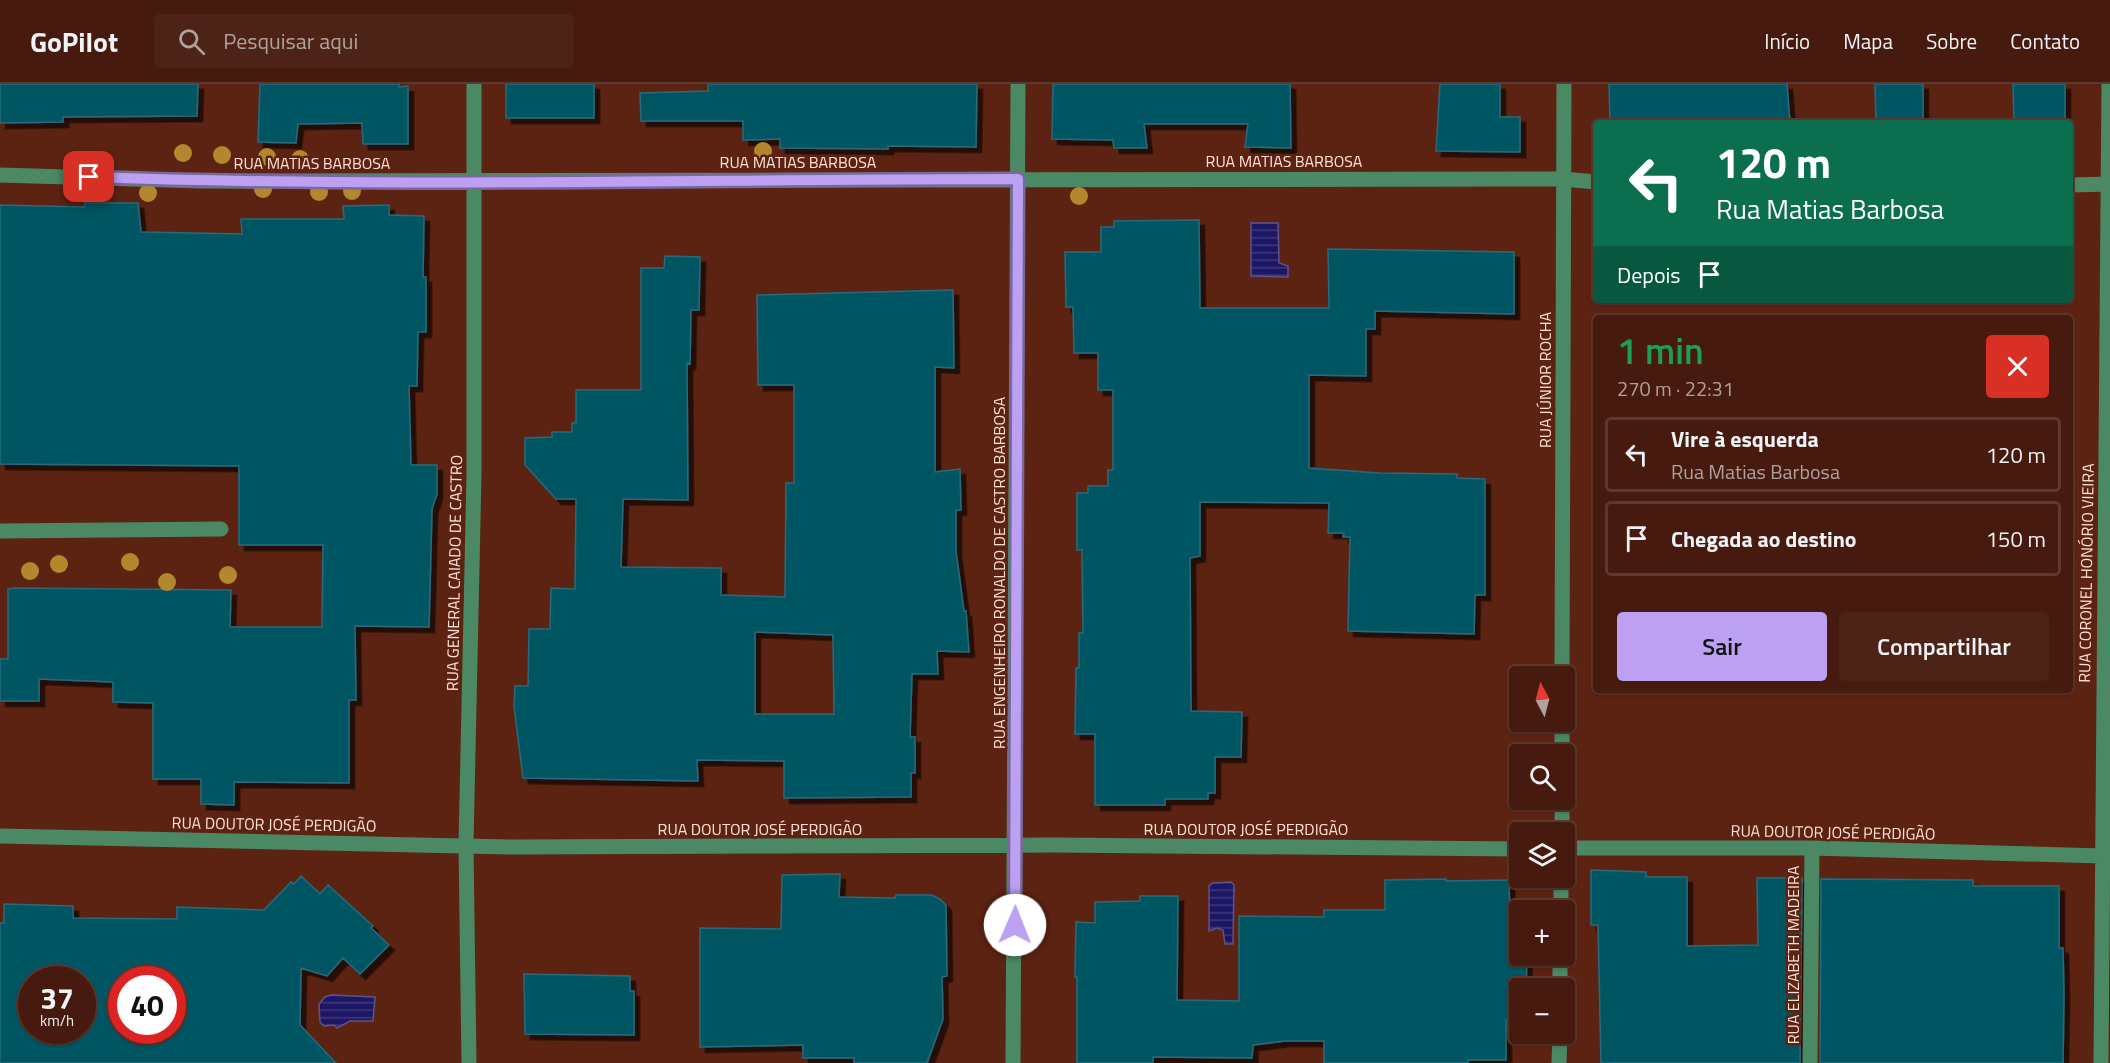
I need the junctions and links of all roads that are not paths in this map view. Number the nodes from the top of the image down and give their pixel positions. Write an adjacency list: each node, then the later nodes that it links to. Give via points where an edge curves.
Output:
1 (474, 84): 8 (street, RUA GENERAL CAIADO DE CASTRO)
2 (1018, 84): 6 (street, RUA ENGENHEIRO RONALDO DE CASTRO BARBOSA)
3 (1564, 84): 7 (street, RUA JÚNIOR ROCHA)
4 (2109, 84): 10 (street, RUA CORONEL HONÓRIO VIEIRA)
5 (0, 174): 8 (street, RUA MATIAS BARBOSA, via 201,181)
6 (1018, 179): 7 (street, RUA MATIAS BARBOSA); 8 (street, RUA MATIAS BARBOSA); 17 (street, RUA ENGENHEIRO RONALDO DE CASTRO BARBOSA)
7 (1563, 179): 9 (street, RUA MATIAS BARBOSA); 14 (street, RUA JÚNIOR ROCHA)
8 (474, 181): 16 (street, RUA GENERAL CAIADO DE CASTRO, via 474,474)
9 (1593, 183)
10 (2109, 184): 11 (street); 21 (street, RUA CORONEL HONÓRIO VIEIRA)
11 (2073, 185)
12 (221, 529): 13 (street)
13 (0, 531)
14 (1562, 666)
15 (0, 836): 16 (street, RUA DOUTOR JOSÉ PERDIGÃO)
16 (466, 845): 17 (street, RUA DOUTOR JOSÉ PERDIGÃO); 24 (street, RUA GENERAL CAIADO DE CASTRO)
17 (1016, 847): 20 (street, RUA DOUTOR JOSÉ PERDIGÃO); 25 (street, RUA ENGENHEIRO RONALDO DE CASTRO BARBOSA)
18 (1575, 848): 19 (street, RUA DOUTOR JOSÉ PERDIGÃO)
19 (1812, 848): 21 (street, RUA DOUTOR JOSÉ PERDIGÃO); 27 (street, RUA ELIZABETH MADEIRA)
20 (1509, 849)
21 (2102, 856): 22 (street, RUA CORONEL HONÓRIO VIEIRA)
22 (2106, 876): 28 (street, RUA CORONEL HONÓRIO VIEIRA)
23 (1560, 1044): 26 (street)
24 (469, 1063)
25 (1013, 1063)
26 (1559, 1063)
27 (1810, 1063)
28 (2102, 1063)

